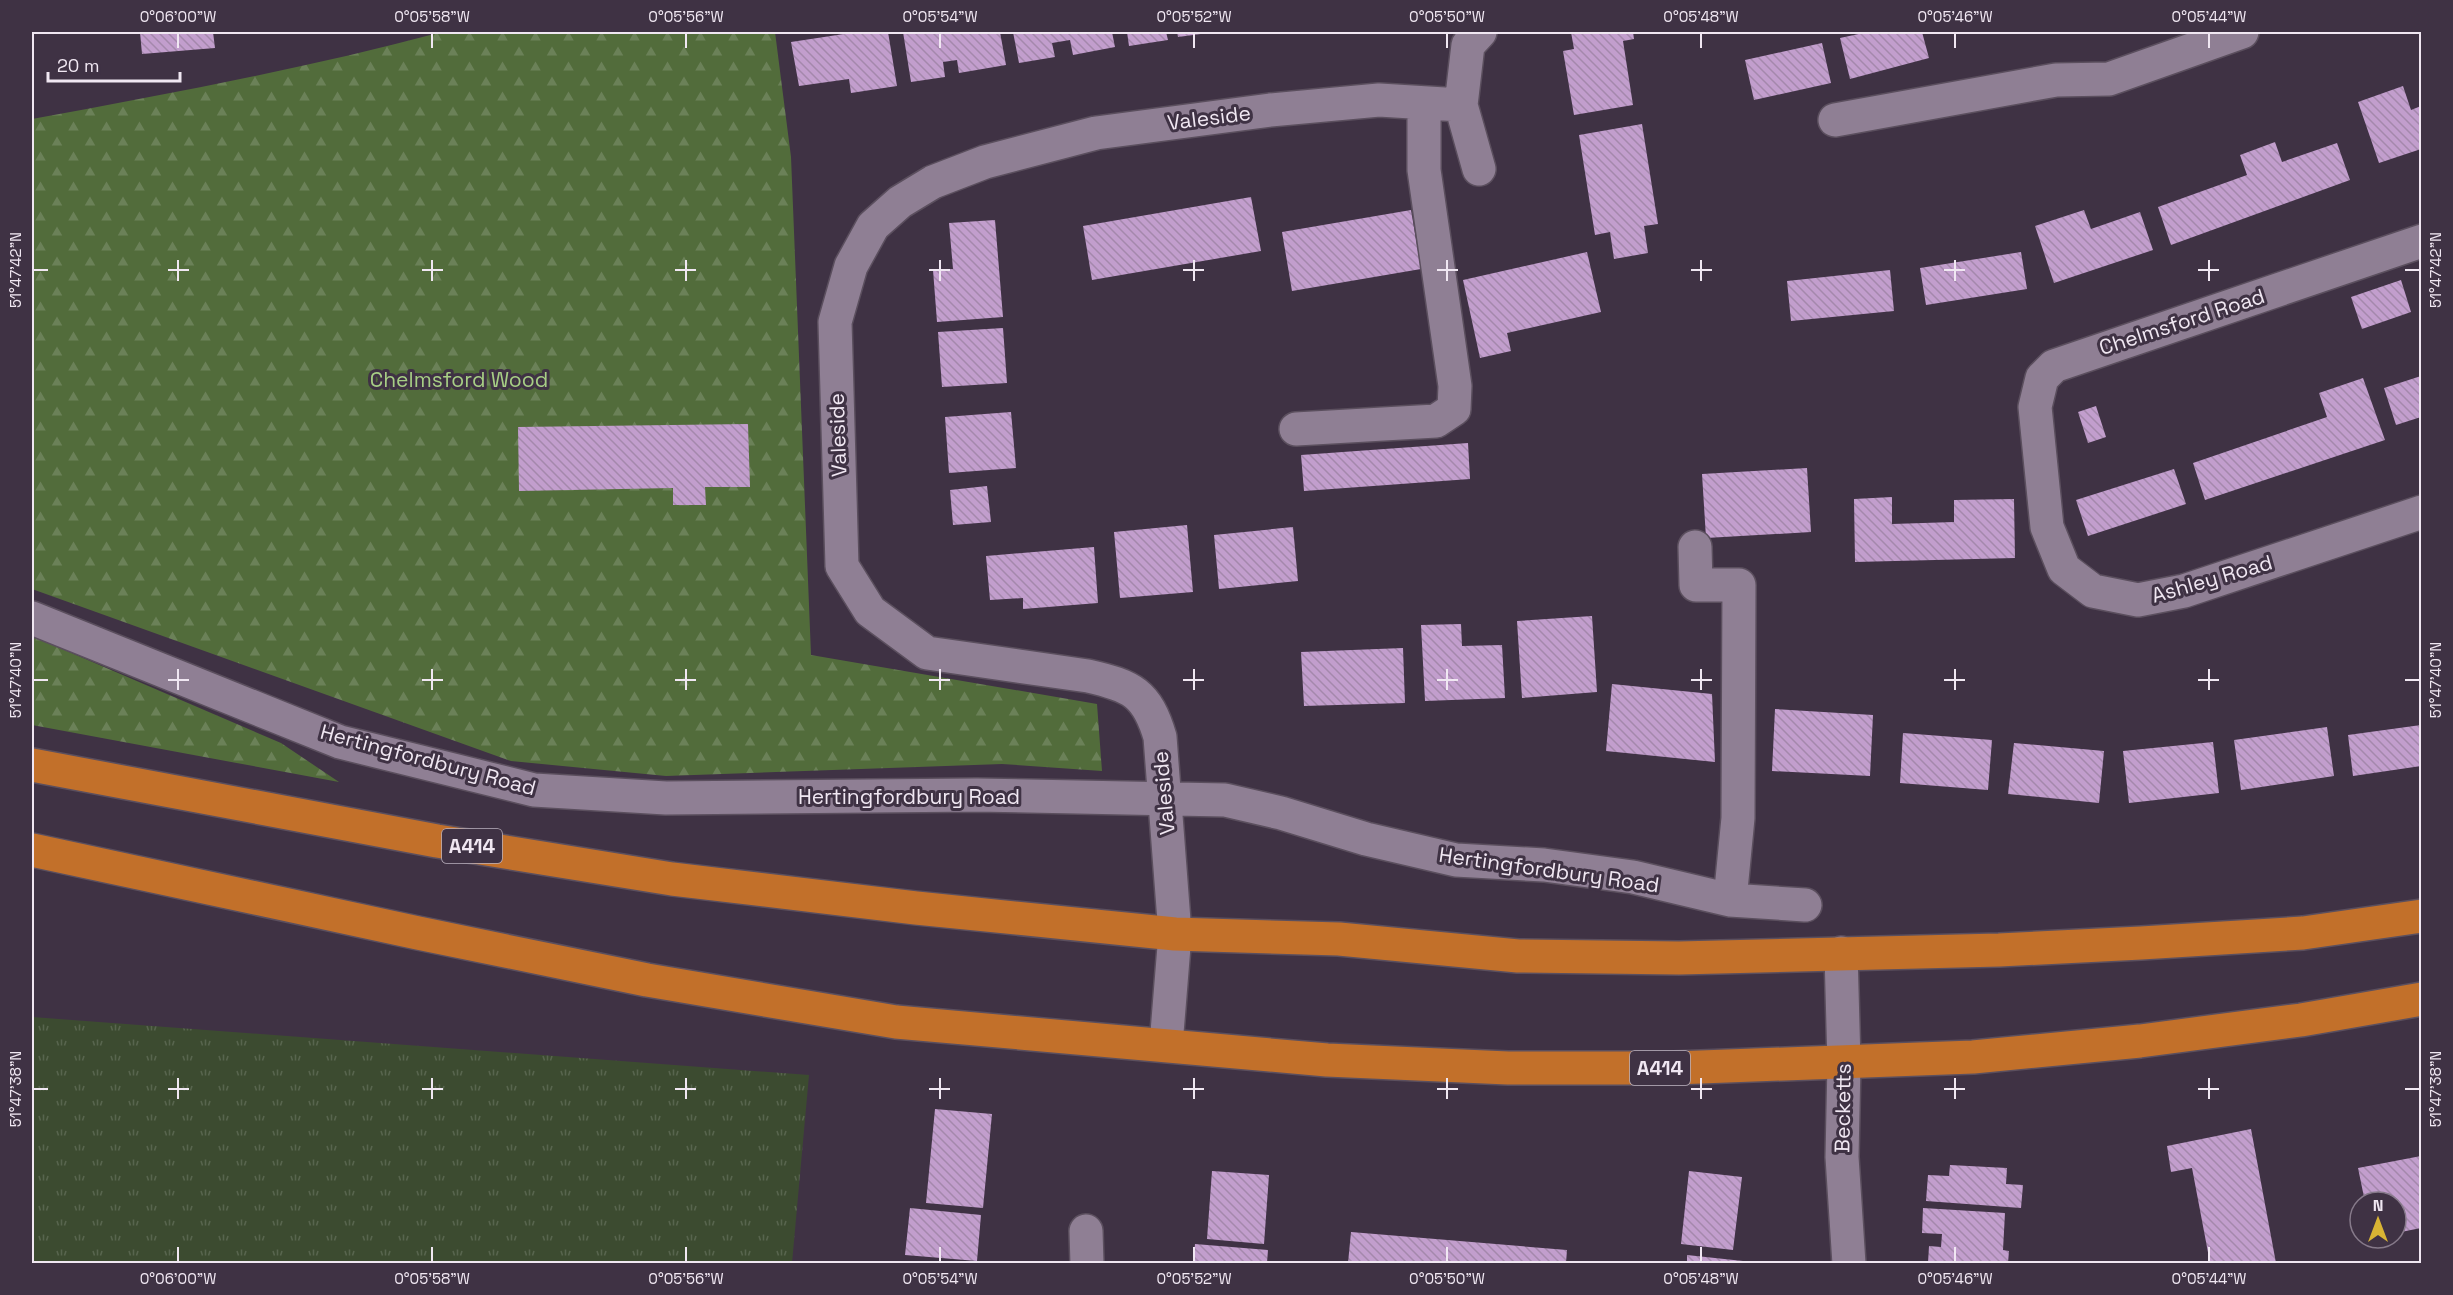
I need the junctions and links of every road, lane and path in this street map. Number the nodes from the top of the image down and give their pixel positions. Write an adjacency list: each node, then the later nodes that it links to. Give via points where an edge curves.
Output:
1 (2242, 32): 5 (street, via 2109,79 2056,80)
2 (1474, 38): 4 (street)
3 (1424, 103): 4 (street, Valeside); 8 (street, via 1424,170 1455,386 1454,409 1436,421); 14 (street, Valeside, via 1379,100 1096,132 985,162 933,182 900,202 873,226 851,266 835,322 842,566 870,611 927,653 1088,676 1113,681 1130,690 1153,715 1160,737)
4 (1461, 105): 6 (street)
5 (1835, 120)
6 (1479, 169)
7 (2421, 241): 9 (street, Chelmsford Road, via 2054,366 2042,378 2035,407)
8 (1296, 429)
9 (2040, 477): 10 (street, Ashley Road, via 2047,527 2064,569 2094,591 2138,600 2184,591)
10 (2421, 512)
11 (1695, 547): 16 (street, via 1696,585 1739,585 1738,819)
12 (32, 618): 14 (street, Hertingfordbury Road, via 340,742 534,790 666,798)
13 (32, 765): 19 (highway, A414, via 437,841 672,879)
14 (1165, 797): 16 (street, Hertingfordbury Road, via 1225,800 1456,861 1544,865 1622,876); 19 (street, Valeside)
15 (32, 850): 22 (highway, A414, via 681,986 896,1022)
16 (1730, 900): 17 (street, Hertingfordbury Road)
17 (1805, 905)
18 (2421, 916): 20 (highway, A414, via 2303,933 1999,950)
19 (1175, 934): 20 (highway, A414, via 1339,939 1518,956 1679,958); 22 (street, Valeside)
20 (1841, 953): 23 (street, Becketts)
21 (2421, 999): 23 (highway, A414, via 2301,1020 2140,1041 1973,1057)
22 (1166, 1046): 23 (highway, A414, via 1327,1060 1508,1068)
23 (1844, 1063): 26 (street, Becketts, via 1842,1157)
24 (1086, 1231): 25 (street)
25 (1087, 1263)
26 (1849, 1263)

